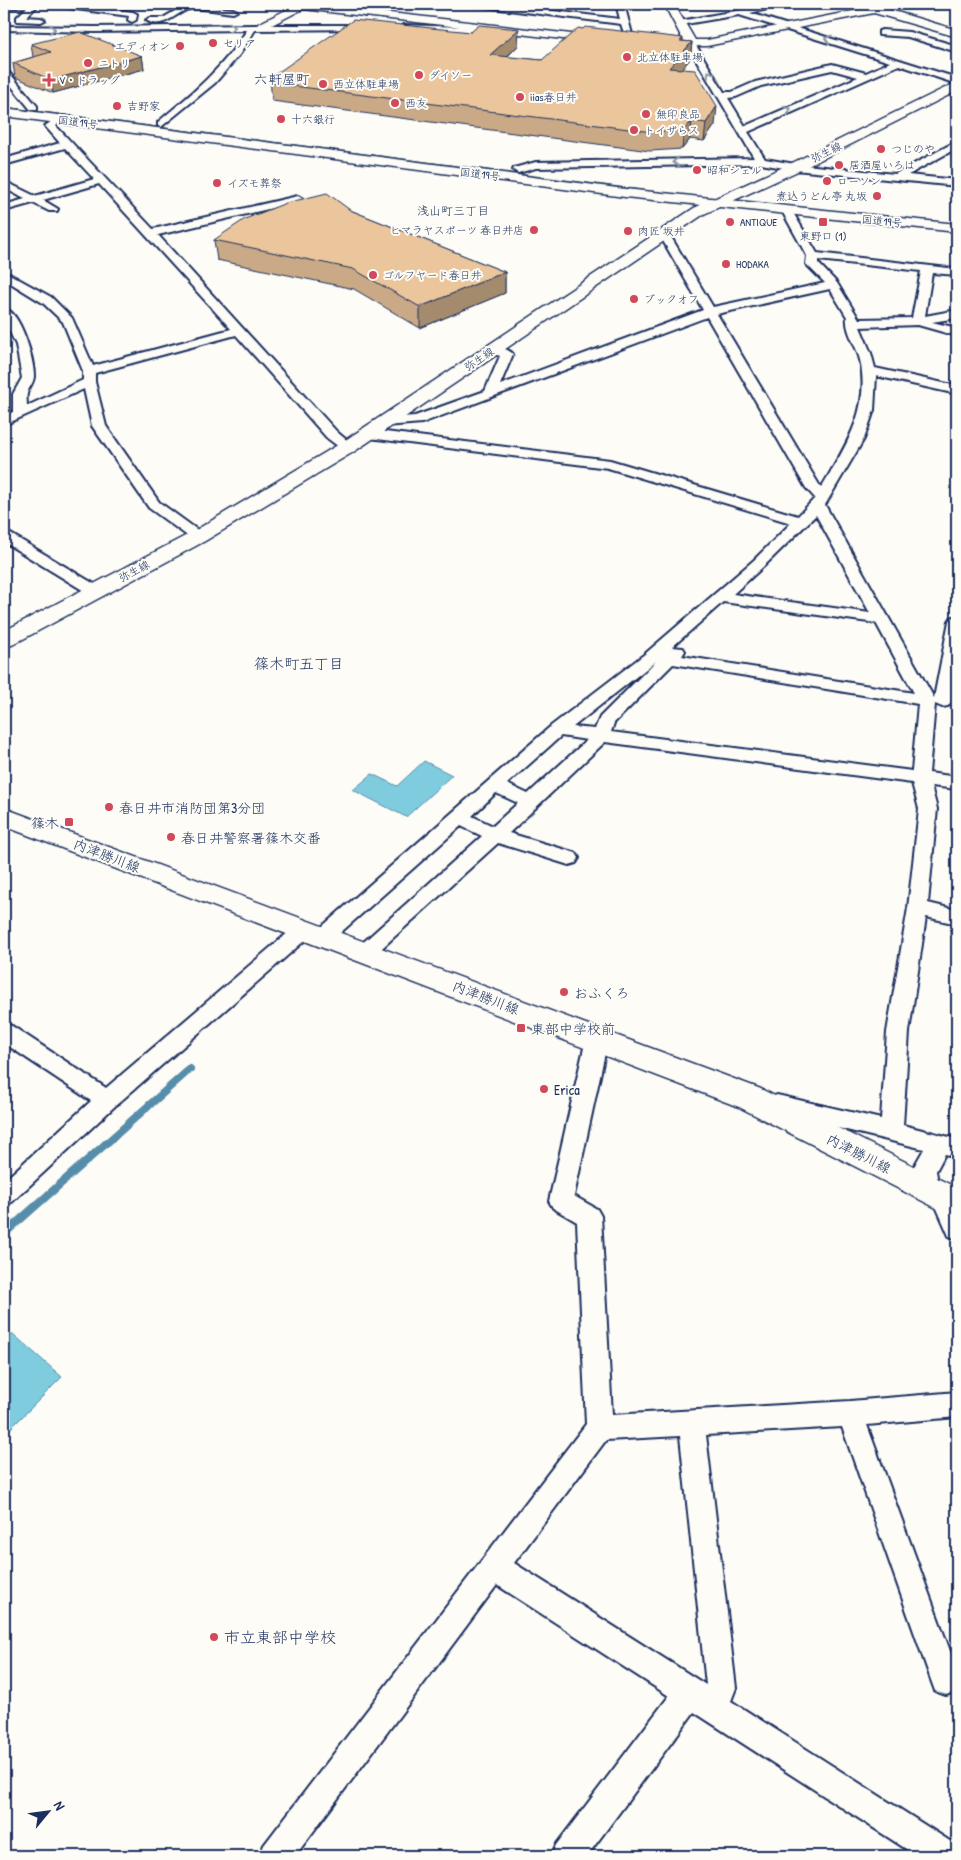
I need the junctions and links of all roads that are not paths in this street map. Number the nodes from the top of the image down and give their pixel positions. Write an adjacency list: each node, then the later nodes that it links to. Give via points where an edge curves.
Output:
1 (34, 4): 2 (street); 13 (street); 19 (street, via 20,19)
2 (38, 4)
3 (53, 4): 19 (street, via 133,14)
4 (169, 4): 14 (street)
5 (288, 4): 12 (main road)
6 (386, 4): 18 (street)
7 (477, 4): 21 (street)
8 (620, 4): 21 (street)
9 (669, 4): 22 (main road)
10 (785, 4): 17 (street)
11 (862, 4): 16 (main road)
12 (303, 5): 18 (main road); 23 (main road)
13 (4, 6)
14 (190, 6): 19 (street, via 165,20); 27 (street, via 237,9)
15 (722, 7): 17 (street)
16 (874, 10): 20 (main road); 28 (main road, via 805,22)
17 (739, 12): 22 (street); 28 (street)
18 (368, 14): 29 (main road)
19 (132, 20)
20 (912, 20): 30 (main road); 31 (street)
21 (624, 22): 35 (street)
22 (680, 22): 36 (main road)
23 (257, 27): 24 (street); 27 (street, one-way to 23); 54 (street, via 212,81)
24 (374, 27)
25 (393, 27): 29 (street)
26 (4, 28): 27 (street, one-way to 27)
27 (205, 28)
28 (789, 28): 36 (main road); 37 (street, one-way to 28)
29 (492, 30): 35 (main road)
30 (956, 32)
31 (882, 33): 32 (street); 34 (street)
32 (873, 36)
33 (863, 39): 37 (street)
34 (931, 41): 38 (street); 39 (street)
35 (636, 44): 36 (main road)
36 (691, 44): 49 (street, one-way to 36)
37 (845, 45): 41 (street)
38 (914, 47)
39 (957, 49)
40 (897, 52): 41 (street)
41 (880, 57): 42 (street)
42 (896, 63): 44 (street); 46 (street)
43 (934, 64): 44 (street)
44 (919, 70): 47 (street)
45 (4, 72): 51 (street)
46 (866, 76): 49 (street, via 832,67); 55 (street, one-way to 46)
47 (957, 81)
48 (957, 86): 62 (main road, 弥生線)
49 (723, 95): 55 (street)
50 (4, 104): 51 (main road, 国道19号)
51 (34, 108): 54 (main road, 国道19号)
52 (4, 112): 53 (main road, 国道19号)
53 (59, 119): 56 (street, via 50,126); 71 (main road, 国道19号)
54 (161, 124): 63 (main road, 国道19号)
55 (744, 130): 60 (street)
56 (66, 144): 61 (street); 65 (street)
57 (957, 144): 58 (street)
58 (940, 154): 59 (street); 64 (street)
59 (957, 155)
60 (761, 161): 62 (street); 63 (street, one-way to 63, via 536,165)
61 (4, 162)
62 (795, 167): 64 (street); 68 (main road, 弥生線)
63 (518, 170): 68 (main road, 国道19号)
64 (897, 177): 66 (street)
65 (100, 180): 70 (street); 77 (street)
66 (957, 183)
67 (4, 184): 70 (street)
68 (730, 196): 71 (main road, 弥生線); 75 (main road, 国道19号)
69 (298, 199): 77 (street)
70 (33, 200): 72 (street); 73 (street)
71 (715, 204): 74 (main road, 国道19号); 78 (main road, 弥生線)
72 (4, 208)
73 (53, 209)
74 (787, 211): 76 (main road, 国道19号); 79 (street)
75 (957, 220)
76 (957, 228)
77 (151, 234): 91 (street)
78 (664, 234): 87 (street); 93 (main road, 弥生線)
79 (813, 256): 80 (street); 83 (street, via 812,264)
80 (927, 269): 81 (street); 89 (street)
81 (957, 272)
82 (4, 274): 84 (street)
83 (833, 285): 87 (street); 90 (street, via 853,316)
84 (33, 292): 85 (street); 95 (street, via 57,308 68,321)
85 (11, 300)
86 (4, 312): 98 (street, via 11,319 22,345 28,378 20,394)
87 (709, 312): 97 (street); 103 (street)
88 (957, 314): 89 (street)
89 (916, 321): 90 (street); 92 (street)
90 (852, 323): 94 (street)
91 (238, 331): 95 (street); 102 (street, via 332,435)
92 (957, 332)
93 (494, 350): 97 (street, via 507,354); 100 (main road, 弥生線)
94 (874, 372): 96 (street); 103 (street, via 876,412 866,442 834,504)
95 (89, 376): 98 (street); 106 (street, via 100,426 154,505)
96 (957, 390)
97 (490, 393): 100 (street, via 417,420)
98 (20, 414): 99 (street)
99 (4, 421)
100 (386, 422): 101 (main road, 弥生線)
101 (369, 434): 102 (main road, 弥生線); 104 (street, via 610,464)
102 (348, 447): 106 (main road, 弥生線)
103 (822, 507): 104 (street); 108 (street); 109 (street)
104 (802, 522): 108 (street)
105 (4, 536): 107 (street)
106 (198, 537): 107 (main road, 弥生線)
107 (95, 592): 111 (main road, 弥生線)
108 (727, 598): 109 (street); 112 (street)
109 (882, 619): 113 (street)
110 (957, 621): 113 (street)
111 (4, 640)
112 (660, 657): 113 (street); 114 (street); 115 (street, via 606,721)
113 (938, 702): 116 (street)
114 (557, 730): 115 (street); 118 (street)
115 (601, 736): 116 (street); 119 (street)
116 (920, 778): 117 (street); 124 (street, via 928,809)
117 (957, 783)
118 (494, 786): 119 (street); 121 (street)
119 (530, 802): 122 (street)
120 (4, 817): 126 (main road, 内津勝川線)
121 (459, 817): 122 (street); 126 (street)
122 (495, 836): 123 (street); 127 (street)
123 (569, 858)
124 (918, 908): 125 (street); 132 (street, via 898,1032)
125 (957, 917)
126 (314, 933): 127 (main road, 内津勝川線); 131 (street)
127 (365, 952): 129 (main road, 内津勝川線)
128 (4, 1032): 131 (street)
129 (597, 1038): 130 (main road, 内津勝川線); 140 (street, via 561,1201 589,1216)
130 (750, 1098): 132 (street); 135 (main road, 内津勝川線)
131 (107, 1100): 134 (street)
132 (891, 1130): 133 (street)
133 (948, 1146): 135 (street, via 924,1170)
134 (4, 1195)
135 (943, 1196): 136 (street)
136 (957, 1229)
137 (957, 1404): 138 (street)
138 (850, 1414): 139 (street); 142 (street)
139 (692, 1424): 140 (street); 143 (street, via 721,1688)
140 (599, 1428): 141 (street)
141 (493, 1566): 143 (street); 144 (street)
142 (946, 1680)
143 (702, 1700): 145 (street); 146 (street)
144 (275, 1856)
145 (567, 1856)
146 (945, 1856)

